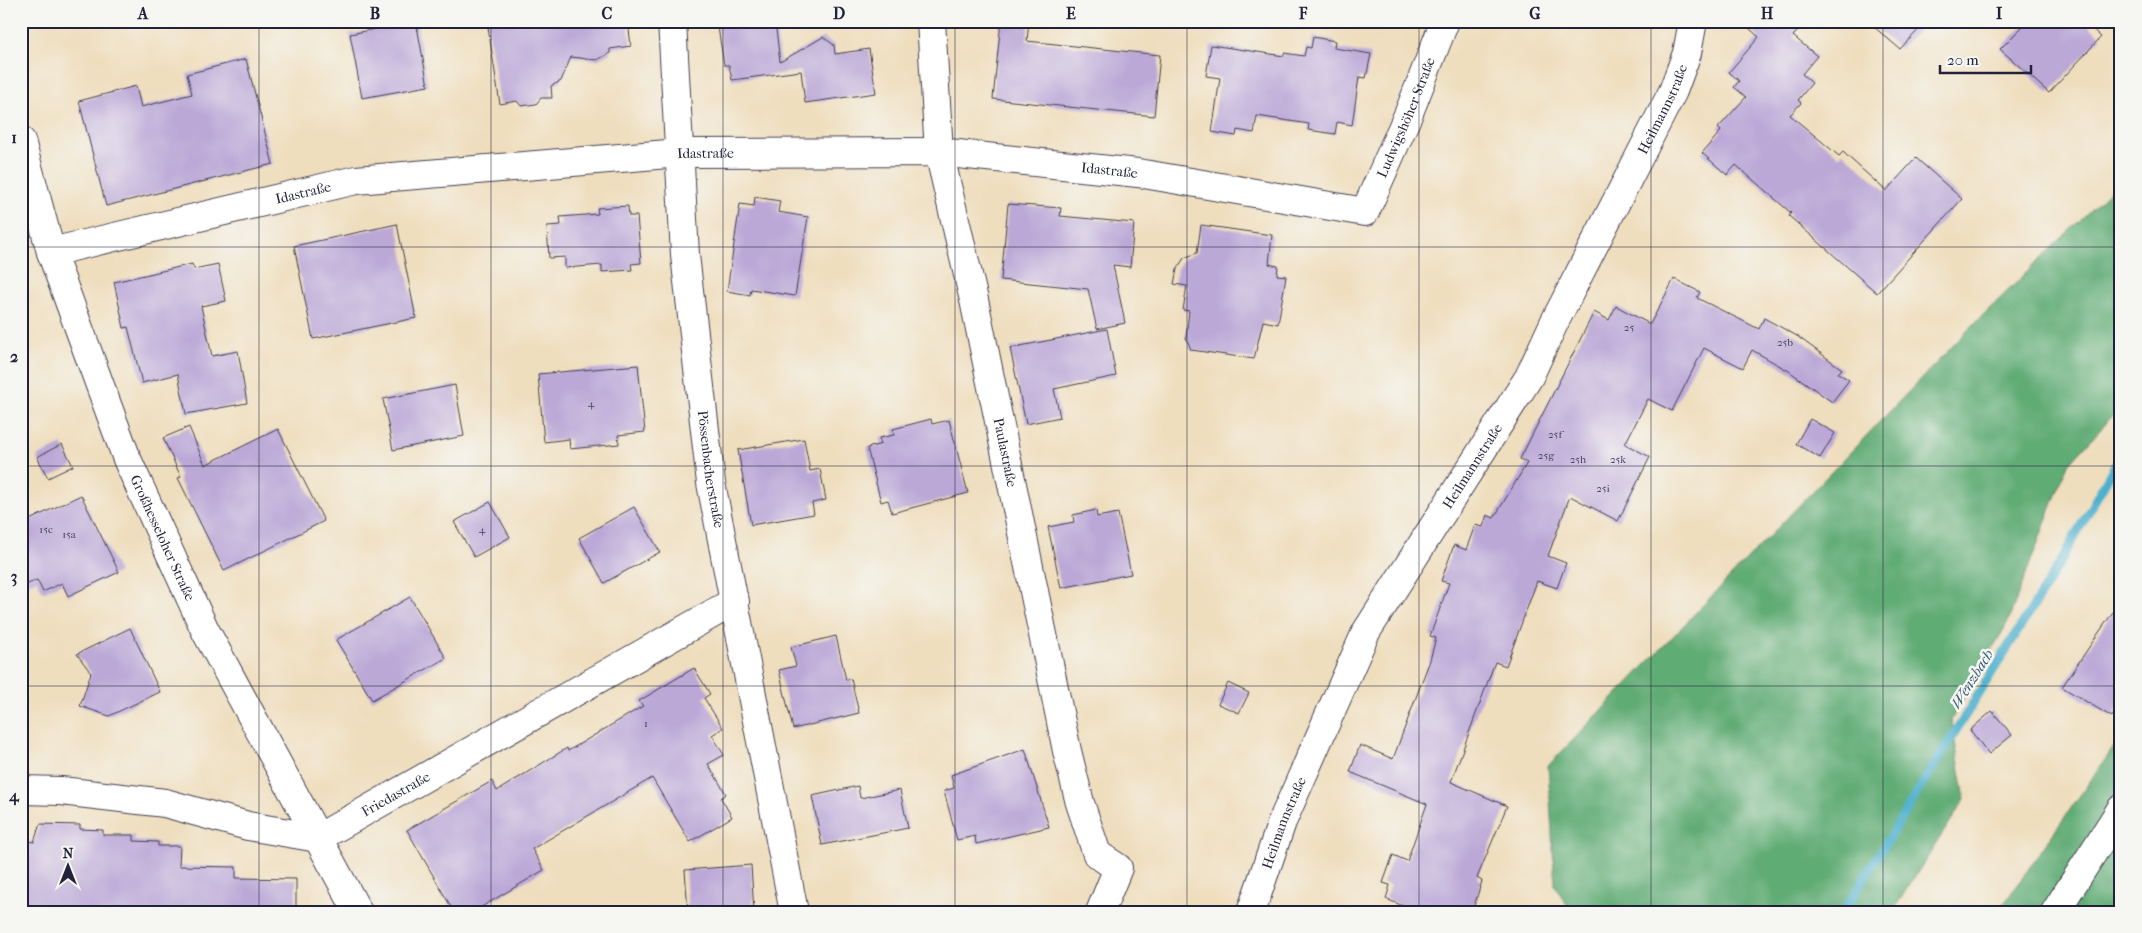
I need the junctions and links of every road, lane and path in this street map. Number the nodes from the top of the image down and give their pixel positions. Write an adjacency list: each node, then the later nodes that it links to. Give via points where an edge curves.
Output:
1 (672, 21): 7 (street, Pössenbacherstraße)
2 (931, 21): 6 (street, Paulastraße)
3 (1445, 21): 8 (street, Ludwigshöher Straße)
4 (1693, 21): 17 (street, Heilmannstraße, via 1687,53 1673,91 1529,377 1366,632 1282,822)
5 (21, 141): 9 (street, Großhesseloher Straße)
6 (939, 152): 7 (street, Idastraße); 8 (street, Idastraße, via 1138,173); 16 (street, Paulastraße, via 974,300 1080,803 1097,854 1118,868)
7 (680, 153): 9 (street, Idastraße, via 356,180); 10 (street, Pössenbacherstraße, via 685,255 711,483)
8 (1366, 212)
9 (51, 252): 13 (street, Großhesseloher Straße, via 128,460 205,630)
10 (735, 601): 13 (street, Friedastraße); 15 (street, Pössenbacherstraße)
11 (21, 790): 13 (street, via 60,790 165,803 248,826)
12 (2121, 809): 18 (street)
13 (318, 838): 14 (street, Großhesseloher Straße)
14 (358, 912)
15 (794, 912)
16 (1100, 912)
17 (1251, 912)
18 (2055, 912)

